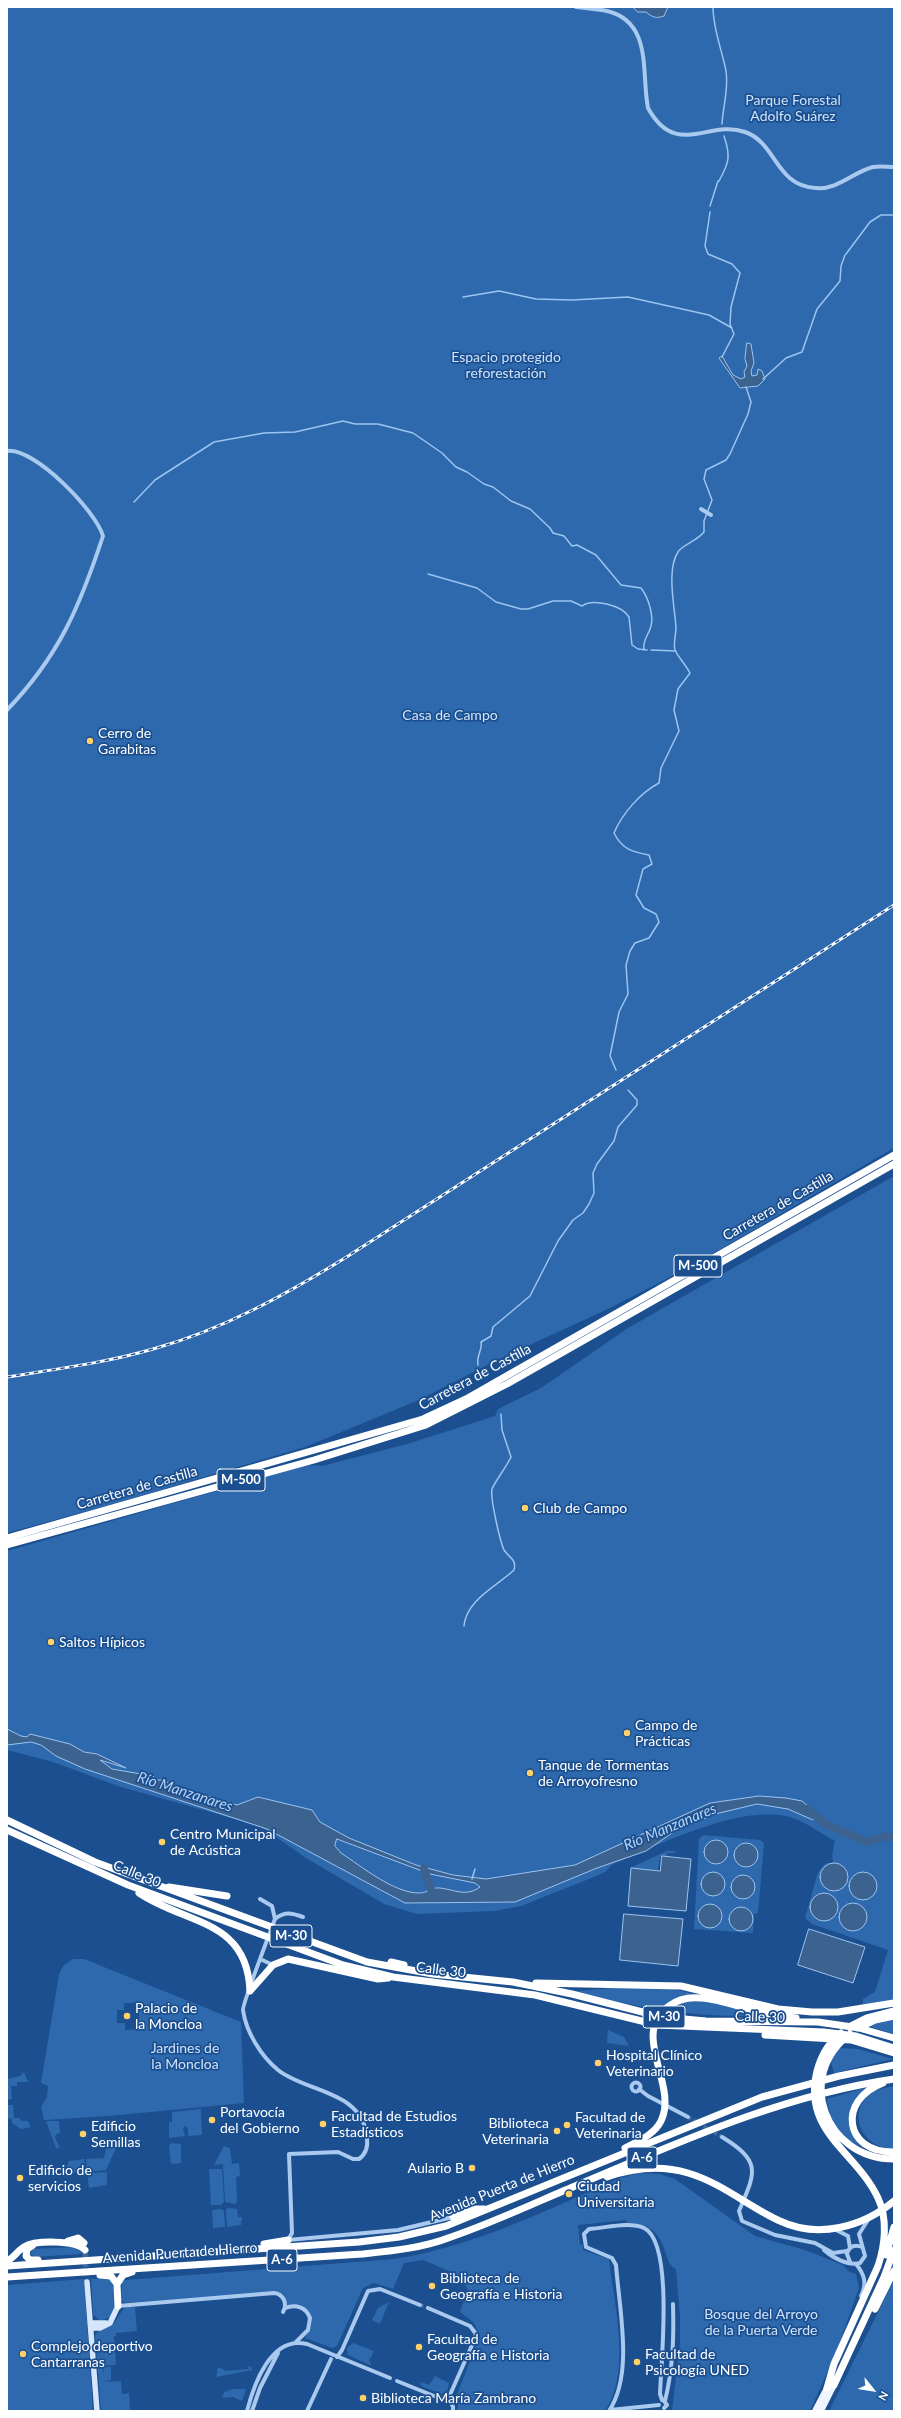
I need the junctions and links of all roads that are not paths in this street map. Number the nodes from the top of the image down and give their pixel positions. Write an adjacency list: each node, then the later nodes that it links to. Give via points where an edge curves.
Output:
1 (576, 7): 2 (street, via 609,12 631,24 641,38 648,108 653,118 666,129 682,135 725,130 746,132 762,143 788,177 809,187 827,188 872,167)
2 (894, 167)
3 (7, 451): 6 (street, via 22,453 64,484 92,516 103,536 78,607 47,664)
4 (701, 509): 5 (street)
5 (711, 515)
6 (7, 710)
7 (894, 1155): 9 (highway, Carretera de Castilla / M-500)
8 (894, 1164): 9 (highway, Carretera de Castilla / M-500)
9 (505, 1381): 10 (highway, Carretera de Castilla / M-500)
10 (468, 1402): 11 (highway, Carretera de Castilla / M-500, via 391,1430); 12 (highway, Carretera de Castilla / M-500, via 426,1425 391,1438)
11 (7, 1538)
12 (7, 1545)
13 (7, 1820): 15 (highway, Calle 30 / M-30, via 95,1862)
14 (7, 1830): 16 (highway, Calle 30 / M-30)
15 (154, 1884): 17 (highway); 24 (highway, Calle 30 / M-30, via 343,1955)
16 (128, 1885): 25 (highway, Calle 30 / M-30, via 343,1965); 27 (highway, via 231,1940 246,1963)
17 (227, 1896)
18 (260, 1899): 20 (street, via 272,1906)
19 (303, 1917): 20 (street, via 284,1913)
20 (275, 1919): 21 (street)
21 (260, 1959): 23 (street); 27 (street)
22 (391, 1962): 24 (highway)
23 (273, 1965): 25 (highway, via 288,1959 378,1979); 27 (highway)
24 (433, 1974): 26 (highway, Calle 30 / M-30)
25 (393, 1977): 33 (highway, Calle 30 / M-30, via 535,1995 658,2025)
26 (513, 1982): 28 (highway, via 681,1986 778,2009 812,2012 838,2012); 32 (highway, Calle 30 / M-30, via 662,2017 706,2021)
27 (250, 1992): 52 (street, via 242,2008 245,2021 265,2057 290,2078 344,2100 360,2118 368,2137 366,2150 359,2159 338,2152 289,2154)
28 (894, 2003)
29 (894, 2011): 31 (highway)
30 (894, 2016): 31 (highway)
31 (877, 2017): 43 (highway, via 854,2031 833,2051 822,2076 822,2099 829,2122 843,2140 869,2156); 79 (highway, via 857,2022 832,2041 820,2060 814,2090 818,2116 825,2130 874,2190 881,2206 885,2226 883,2250 873,2281)
32 (818, 2022): 34 (highway, Calle 30 / M-30, via 858,2028); 44 (highway, via 702,1998 681,2000 666,2008 656,2024 653,2046 666,2097 661,2121 651,2134)
33 (681, 2027): 35 (highway, Calle 30 / M-30, via 824,2032 856,2036); 36 (highway, via 690,2031 851,2040)
34 (894, 2038)
35 (894, 2048)
36 (894, 2055)
37 (894, 2066): 44 (highway, Avenida Puerta de Hierro / A-6, via 802,2085 733,2108)
38 (894, 2079): 42 (highway, via 864,2092 854,2108 852,2121 855,2133 868,2147 877,2151); 45 (highway, Avenida Puerta de Hierro / A-6, via 802,2097 738,2119)
39 (639, 2089): 40 (street)
40 (688, 2117)
41 (722, 2137): 55 (street, via 744,2151 751,2164 751,2184 739,2211 742,2221 775,2235)
42 (894, 2152)
43 (894, 2159)
44 (592, 2166): 47 (highway, Avenida Puerta de Hierro / A-6)
45 (547, 2198): 51 (highway, via 566,2194 620,2173 658,2168 683,2171 697,2176 791,2226); 67 (highway, Avenida Puerta de Hierro / A-6, via 450,2238 407,2248 362,2254)
46 (894, 2201): 49 (highway)
47 (488, 2209): 48 (highway, via 473,2209); 59 (highway, Avenida Puerta de Hierro / A-6, via 432,2230 398,2237)
48 (453, 2217): 54 (street, Avenida Puerta de Hierro, via 398,2230)
49 (868, 2219): 51 (highway, via 847,2227); 57 (street, via 859,2234)
50 (894, 2227): 86 (highway, via 877,2279)
51 (824, 2230): 60 (street, via 839,2230 845,2233 850,2240)
52 (292, 2233): 53 (street); 54 (street)
53 (288, 2240): 54 (street, Avenida Puerta de Hierro); 59 (highway, via 264,2244)
54 (300, 2240)
55 (808, 2241): 60 (street, via 833,2253); 64 (street, via 834,2258)
56 (36, 2244): 58 (highway, via 66,2242); 62 (highway, via 25,2246); 63 (highway, via 27,2249 29,2259 54,2259)
57 (862, 2247): 60 (street, via 854,2246); 65 (street, via 864,2260)
58 (85, 2248)
59 (257, 2248): 63 (highway, Avenida Puerta de Hierro / A-6)
60 (848, 2250): 64 (street, via 847,2259)
61 (894, 2250): 85 (highway)
62 (7, 2261)
63 (64, 2262): 66 (highway, Avenida Puerta de Hierro / A-6)
64 (850, 2263): 65 (street)
65 (856, 2264): 79 (street, via 864,2276 864,2288)
66 (7, 2266)
67 (194, 2266): 69 (highway, Avenida Puerta de Hierro / A-6); 72 (highway, via 126,2273)
68 (894, 2271): 85 (highway)
69 (36, 2275): 70 (highway, Avenida Puerta de Hierro / A-6); 72 (highway, via 47,2278 105,2275 113,2277)
70 (7, 2277)
71 (87, 2282): 77 (street)
72 (117, 2284): 75 (highway)
73 (673, 2304): 88 (street, via 674,2348 671,2381)
74 (420, 2305): 81 (street, via 380,2289 368,2291)
75 (118, 2306): 77 (street, via 112,2320); 78 (street, via 274,2293 282,2297 284,2310 298,2306 306,2311 310,2318 308,2330)
76 (428, 2308): 87 (street, via 470,2326 476,2334)
77 (91, 2326): 92 (street)
78 (296, 2342): 80 (street); 81 (street)
79 (844, 2344): 86 (highway)
80 (283, 2346): 93 (street, via 274,2354 258,2379); 94 (street, via 271,2366)
81 (337, 2356): 83 (street)
82 (331, 2359): 95 (street)
83 (390, 2378)
84 (397, 2381): 87 (street, via 439,2398)
85 (834, 2385): 98 (main road)
86 (827, 2388): 97 (main road)
87 (449, 2397): 96 (street)
88 (664, 2401): 89 (street); 90 (street, via 667,2405); 91 (street, via 660,2394 664,2302 656,2242 645,2229 633,2226 589,2229 584,2234 586,2247 612,2258 616,2265 623,2367 619,2389)
89 (659, 2405): 90 (street); 91 (street)
90 (665, 2409)
91 (610, 2410)
92 (97, 2411)
93 (246, 2411)
94 (252, 2411)
95 (307, 2411)
96 (453, 2411)
97 (815, 2411)
98 (821, 2411)

